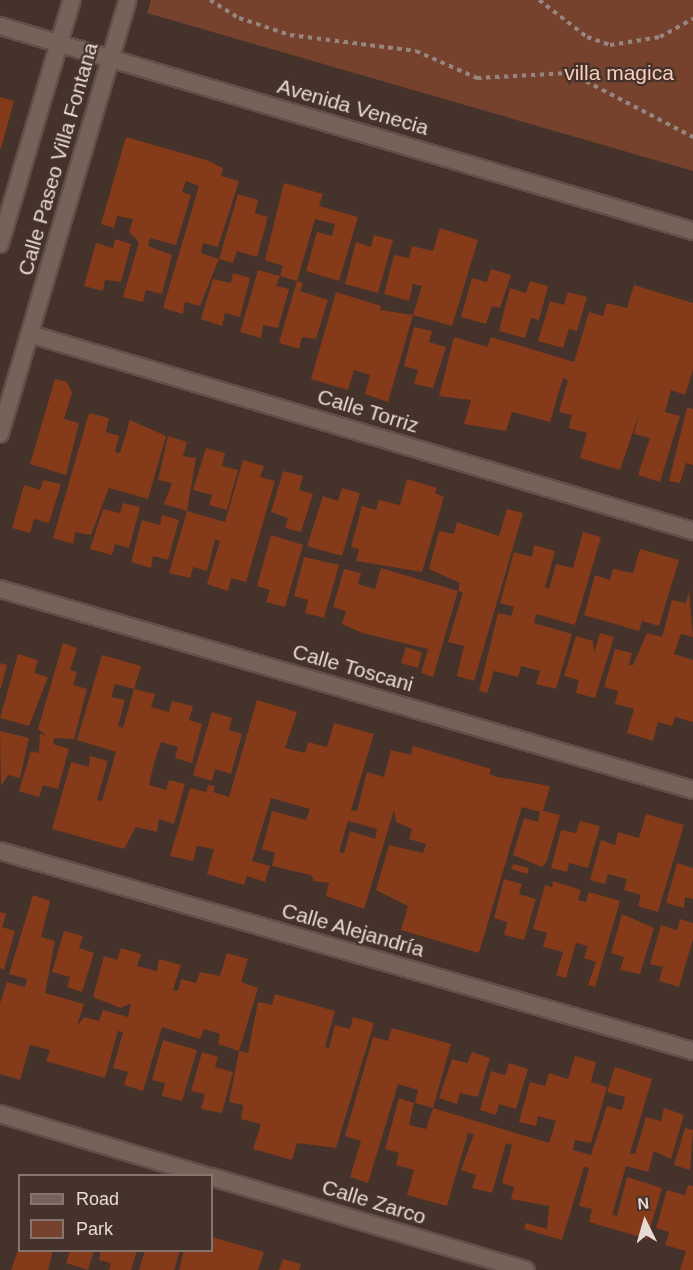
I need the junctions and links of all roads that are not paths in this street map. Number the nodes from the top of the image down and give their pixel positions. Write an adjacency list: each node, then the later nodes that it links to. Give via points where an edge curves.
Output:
1 (72, 0): 4 (street, Calle Paseo Villa Fontana)
2 (128, 0): 5 (street, Calle Paseo Villa Fontana)
3 (0, 26): 4 (street, Avenida Venecia)
4 (59, 44): 5 (street, Avenida Venecia); 7 (street, Calle Paseo Villa Fontana)
5 (111, 59): 6 (street, Avenida Venecia); 8 (street, Calle Paseo Villa Fontana)
6 (693, 231)
7 (0, 244)
8 (30, 334): 9 (street, Calle Paseo Villa Fontana); 10 (street, Calle Torriz)
9 (0, 434)
10 (693, 531)
11 (0, 589): 12 (street, Calle Toscani)
12 (693, 790)
13 (0, 851): 14 (street, Calle Alejandría)
14 (693, 1052)
15 (0, 1114): 16 (street)
16 (200, 1174)
17 (213, 1177): 18 (street, Calle Zarco)
18 (525, 1270)

